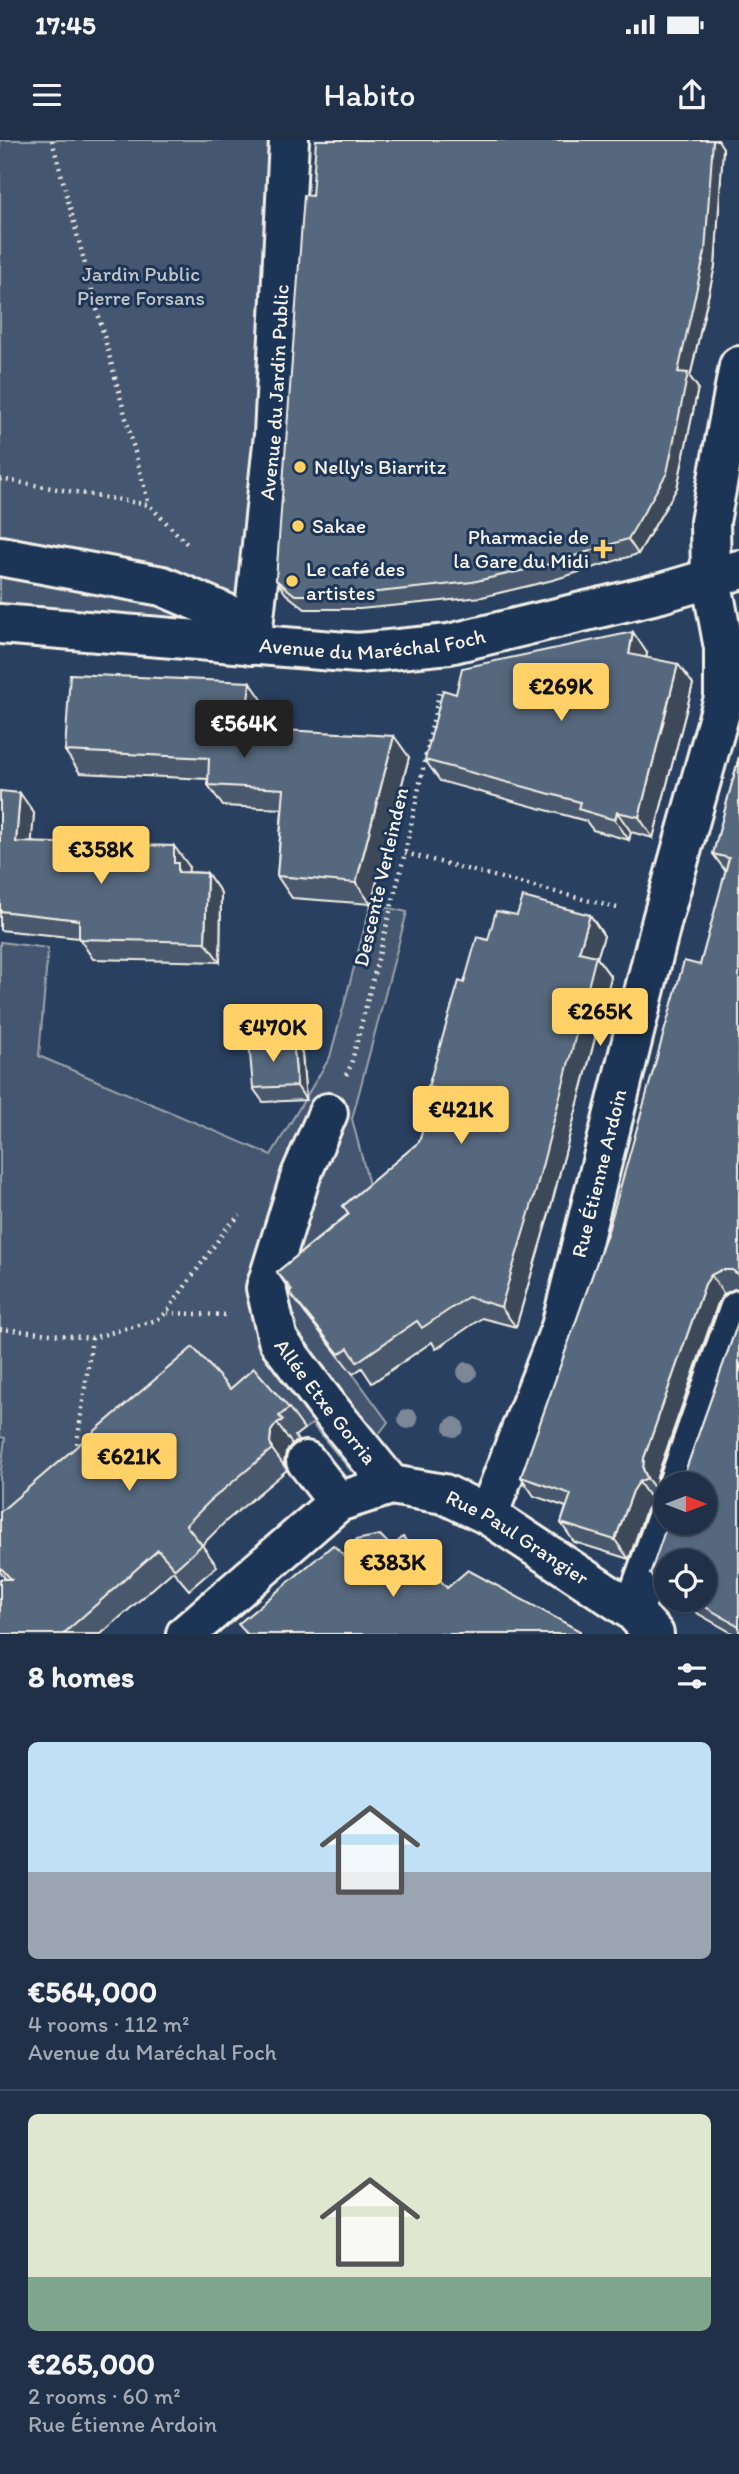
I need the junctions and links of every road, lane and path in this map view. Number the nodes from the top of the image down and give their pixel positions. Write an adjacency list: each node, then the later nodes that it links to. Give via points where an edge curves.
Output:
1 (52, 140): 5 (path)
2 (289, 140): 10 (street, Avenue du Jardin Public, via 274,435)
3 (739, 366): 8 (street, Rue Étienne Ardoin, via 710,522)
4 (0, 479): 5 (path)
5 (149, 505): 6 (path)
6 (197, 554)
7 (0, 556): 10 (street, via 162,586)
8 (725, 574): 11 (street, Avenue du Maréchal Foch); 13 (street, Rue Étienne Ardoin, via 724,698)
9 (0, 624): 10 (street, Avenue du Maréchal Foch)
10 (252, 635): 11 (street, Avenue du Maréchal Foch, via 358,653)
11 (449, 644): 12 (path, Descente Verleinden)
12 (405, 853): 13 (path); 14 (path, Descente Verleinden, via 351,1065)
13 (662, 920): 24 (street, Rue Étienne Ardoin, via 561,1326)
14 (328, 1113): 22 (street, Allée Etxe Gorria, via 301,1175 266,1288 278,1340)
15 (245, 1210): 18 (path, via 166,1313 157,1320)
16 (739, 1310): 21 (street)
17 (0, 1329): 18 (path)
18 (92, 1338): 19 (path)
19 (75, 1459)
20 (306, 1461): 23 (street)
21 (682, 1472)
22 (391, 1485): 23 (street); 24 (street, Rue Paul Grangier, via 444,1494)
23 (338, 1502): 27 (street)
24 (488, 1515): 26 (street, Rue Paul Grangier)
25 (663, 1535): 26 (street)
26 (644, 1623)
27 (186, 1634)

